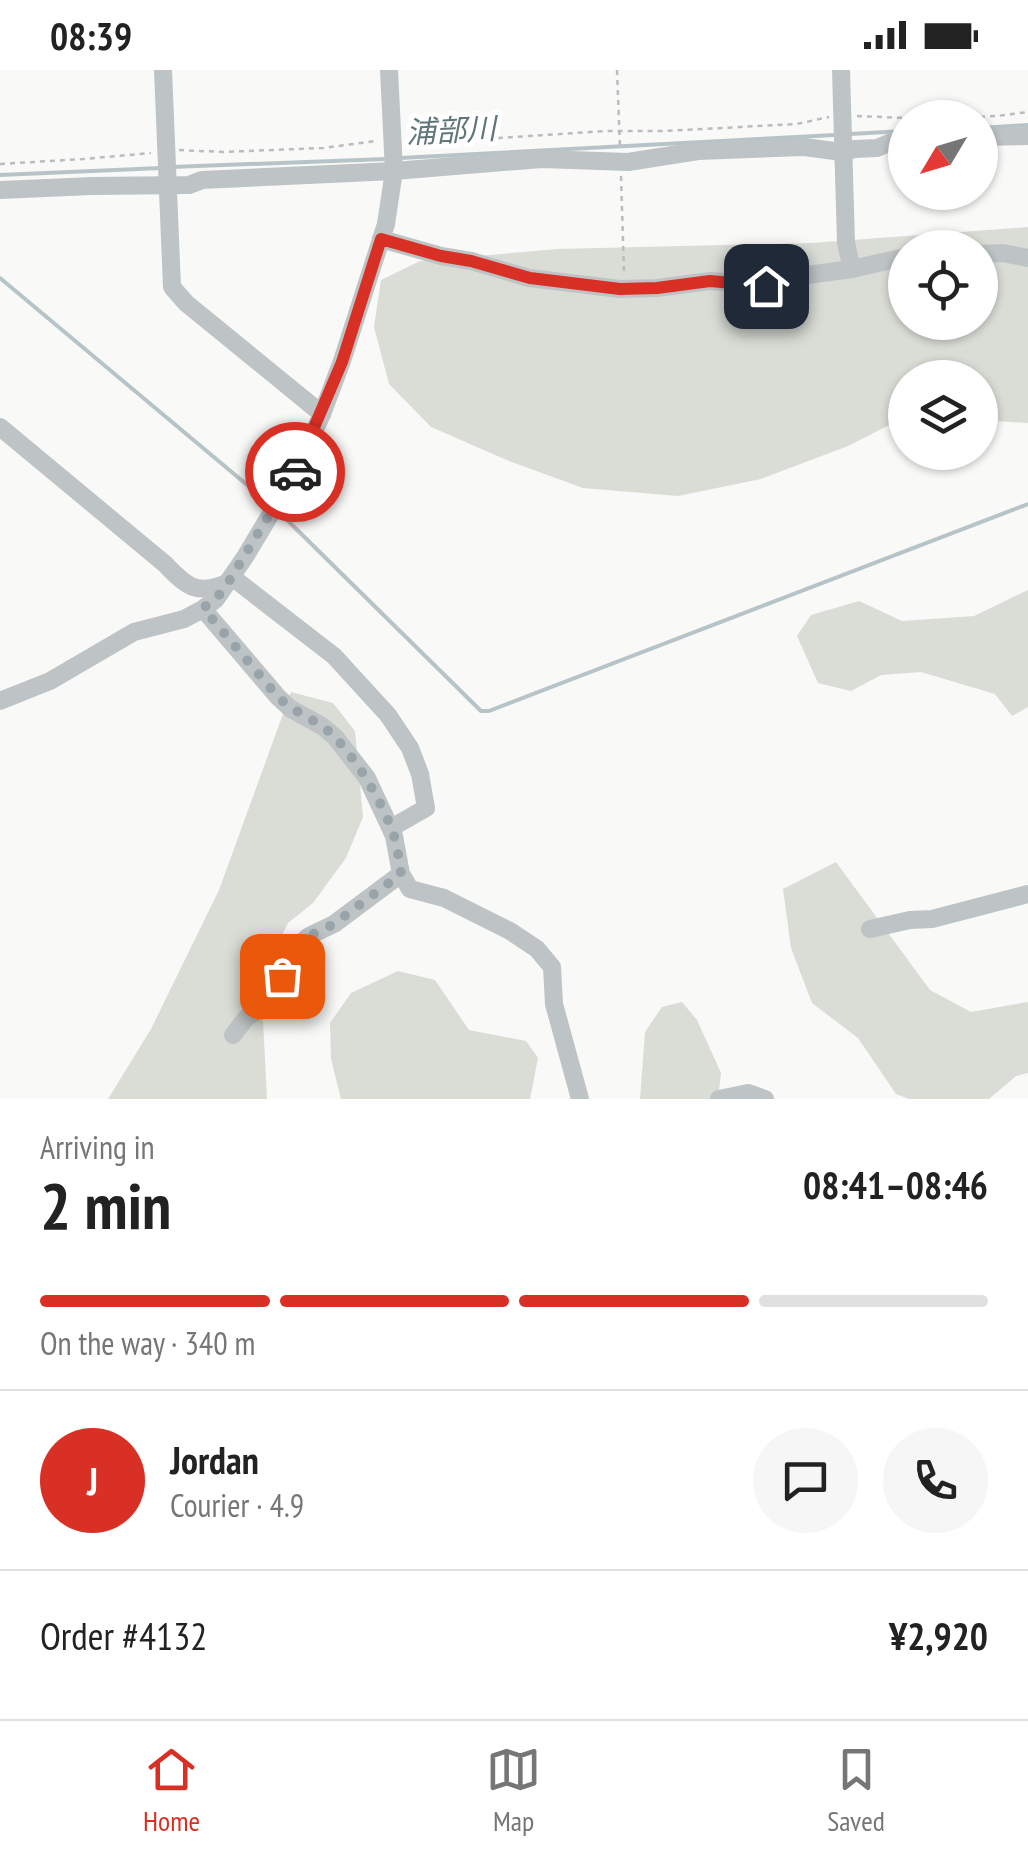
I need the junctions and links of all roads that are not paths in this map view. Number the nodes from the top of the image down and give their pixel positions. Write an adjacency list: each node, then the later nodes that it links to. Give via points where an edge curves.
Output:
1 (163, 70): 9 (street)
2 (389, 70): 8 (street)
3 (841, 70): 7 (street)
4 (1028, 136): 5 (street)
5 (998, 137)
6 (888, 144): 7 (street)
7 (842, 152): 8 (street, via 804,146); 15 (street)
8 (394, 171): 9 (street); 11 (street)
9 (168, 185): 10 (street); 16 (street, via 172,286)
10 (0, 190)
11 (381, 239): 15 (street, via 530,278 625,289 710,281 766,286); 16 (street)
12 (998, 253): 13 (street)
13 (1028, 258)
14 (888, 261): 15 (street)
15 (852, 269)
16 (322, 414): 18 (street, via 294,476)
17 (0, 427): 18 (street, via 192,588 212,590)
18 (230, 580): 19 (street); 21 (street, via 334,656 388,714 410,748 426,808)
19 (203, 608): 20 (street, via 134,632 50,681); 21 (street, via 290,709 335,737)
20 (0, 701)
21 (391, 828): 22 (street)
22 (401, 874): 25 (street, via 309,936 264,1007); 26 (street, via 410,889 510,931 552,967 554,1004)
23 (1028, 894): 24 (street)
24 (870, 929)
25 (232, 1035)
26 (580, 1099)
27 (719, 1099): 28 (street, via 748,1092)
28 (765, 1099)

